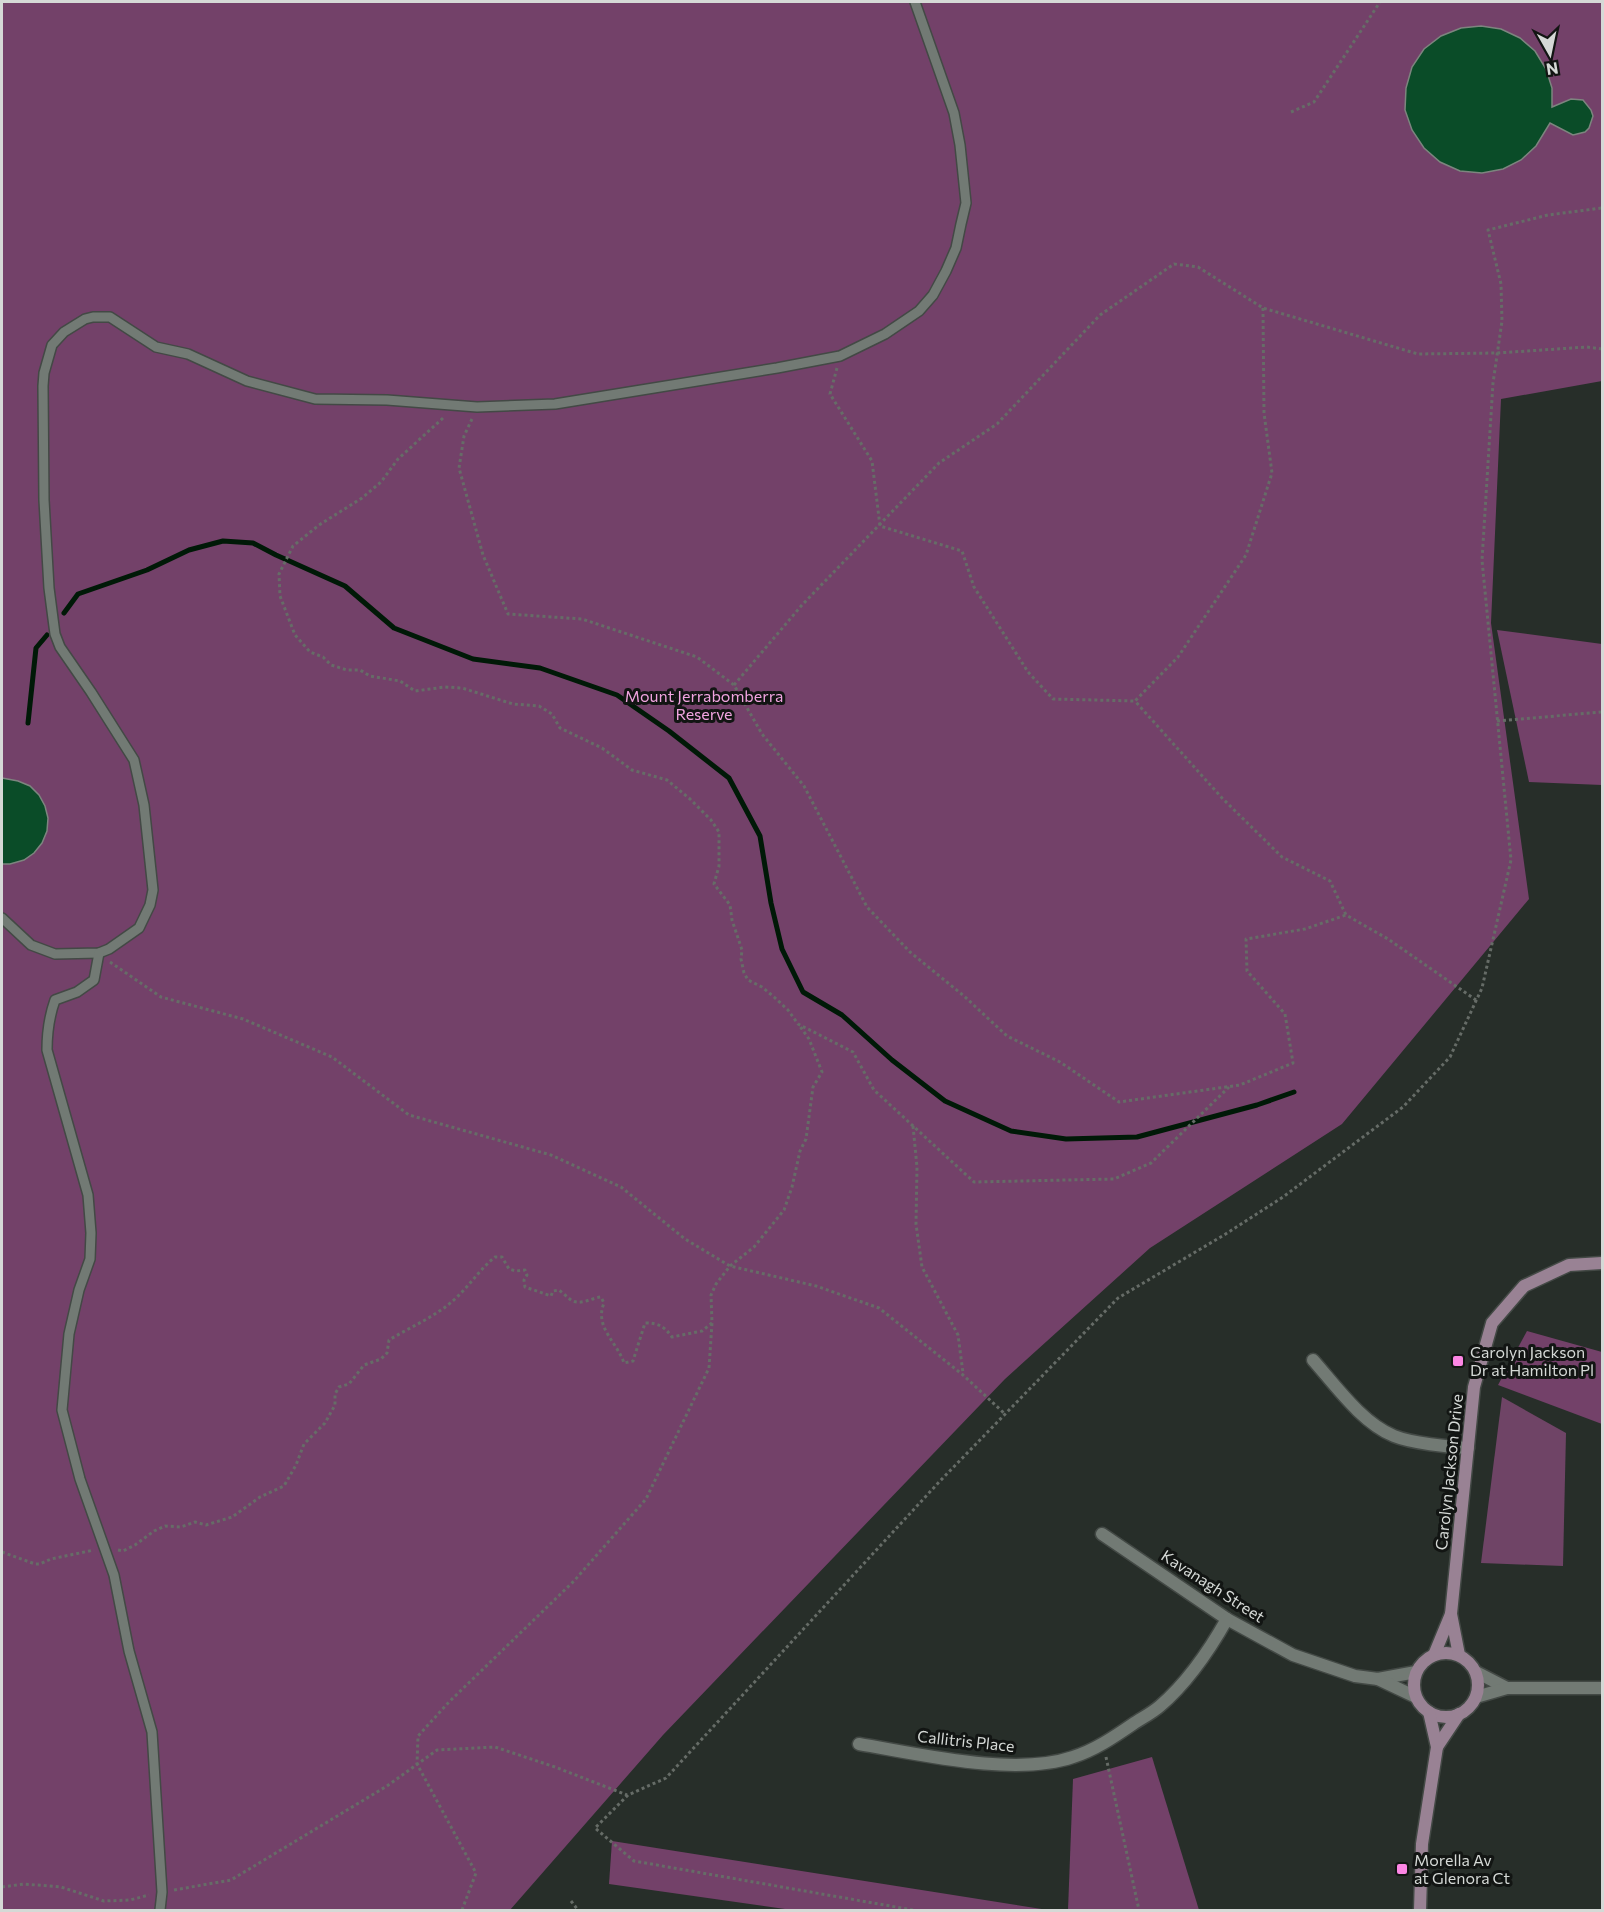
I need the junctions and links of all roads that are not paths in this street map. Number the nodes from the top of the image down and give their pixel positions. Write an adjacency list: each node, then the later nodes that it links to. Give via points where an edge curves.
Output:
1 (915, 2): 3 (lane, via 954,113 966,203 956,248 933,295 919,311 885,334 840,356 555,404 465,406 315,399 247,381 188,354 156,347 110,317 85,318 52,345 44,372 42,433 49,588 55,634 134,760 144,805 153,891 139,928)
2 (2, 918): 3 (lane, via 31,945 55,954)
3 (99, 953): 23 (lane, via 94,980 55,1000 47,1033 48,1050 88,1195 91,1233 90,1259 69,1334 62,1410 80,1479 114,1575 129,1651 152,1732)
4 (1602, 1263): 6 (street, Carolyn Jackson Drive, via 1569,1265 1524,1286 1492,1323 1474,1387)
5 (1313, 1360): 6 (street, via 1358,1412 1394,1436)
6 (1468, 1448): 8 (street, Carolyn Jackson Drive)
7 (1102, 1534): 9 (street, Kavanagh Street)
8 (1451, 1614): 10 (street, Carolyn Jackson Drive); 11 (street, Carolyn Jackson Drive)
9 (1227, 1619): 14 (street, Kavanagh Street, via 1293,1655 1355,1676); 21 (street, Callitris Place, via 1209,1651 1160,1707 1103,1744 1072,1758 998,1764)
10 (1434, 1655): 11 (street); 12 (street)
11 (1459, 1655): 13 (street)
12 (1416, 1672): 14 (street, Kavanagh Street); 17 (street)
13 (1476, 1672): 15 (street); 18 (street)
14 (1378, 1679): 17 (street, Kavanagh Street)
15 (1507, 1688): 16 (street); 18 (street)
16 (1602, 1688)
17 (1416, 1697): 19 (street)
18 (1476, 1697): 20 (street)
19 (1429, 1712): 20 (street, via 1444,1717); 22 (street)
20 (1459, 1714): 22 (street)
21 (859, 1744)
22 (1437, 1747): 24 (street, via 1422,1844)
23 (160, 1911)
24 (1420, 1911)

